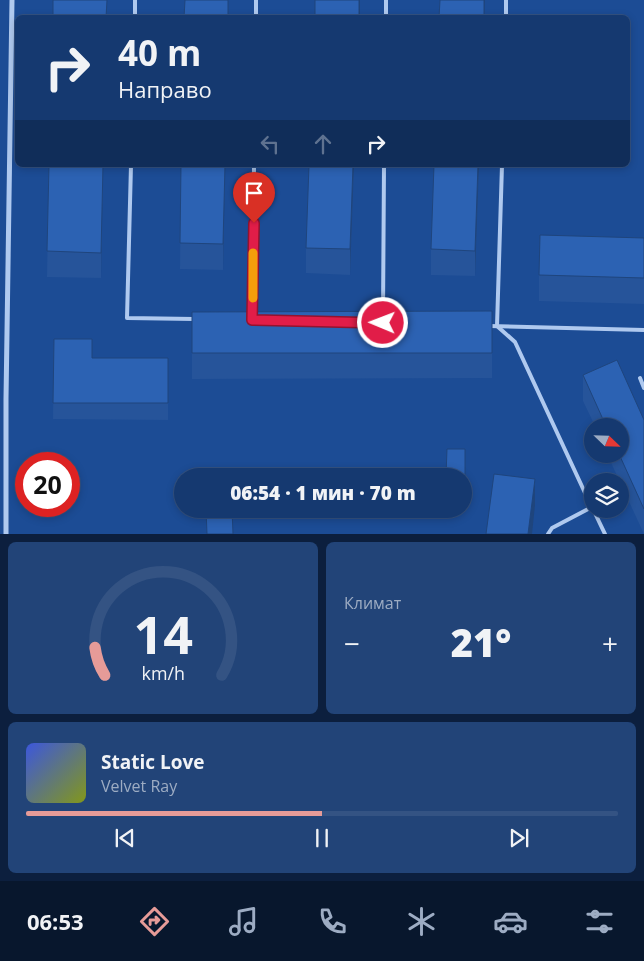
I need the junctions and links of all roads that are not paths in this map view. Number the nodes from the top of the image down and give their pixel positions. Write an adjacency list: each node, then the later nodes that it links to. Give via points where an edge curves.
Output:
1 (12, 0): 25 (street)
2 (135, 0): 6 (lane)
3 (256, 0): 7 (lane)
4 (386, 0): 8 (lane)
5 (506, 0): 9 (lane)
6 (135, 15)
7 (256, 15)
8 (386, 15)
9 (506, 15)
10 (131, 167): 14 (lane, via 127,318)
11 (254, 167): 15 (lane)
12 (384, 167): 16 (lane)
13 (502, 167): 18 (lane)
14 (204, 320)
15 (252, 320)
16 (383, 323)
17 (487, 326): 18 (lane)
18 (497, 326): 19 (lane); 22 (lane, via 515,342)
19 (644, 330)
20 (640, 378): 21 (lane)
21 (644, 388)
22 (584, 489)
23 (584, 512): 26 (lane, via 552,528)
24 (598, 518): 27 (lane)
25 (6, 534)
26 (548, 534)
27 (605, 534)

